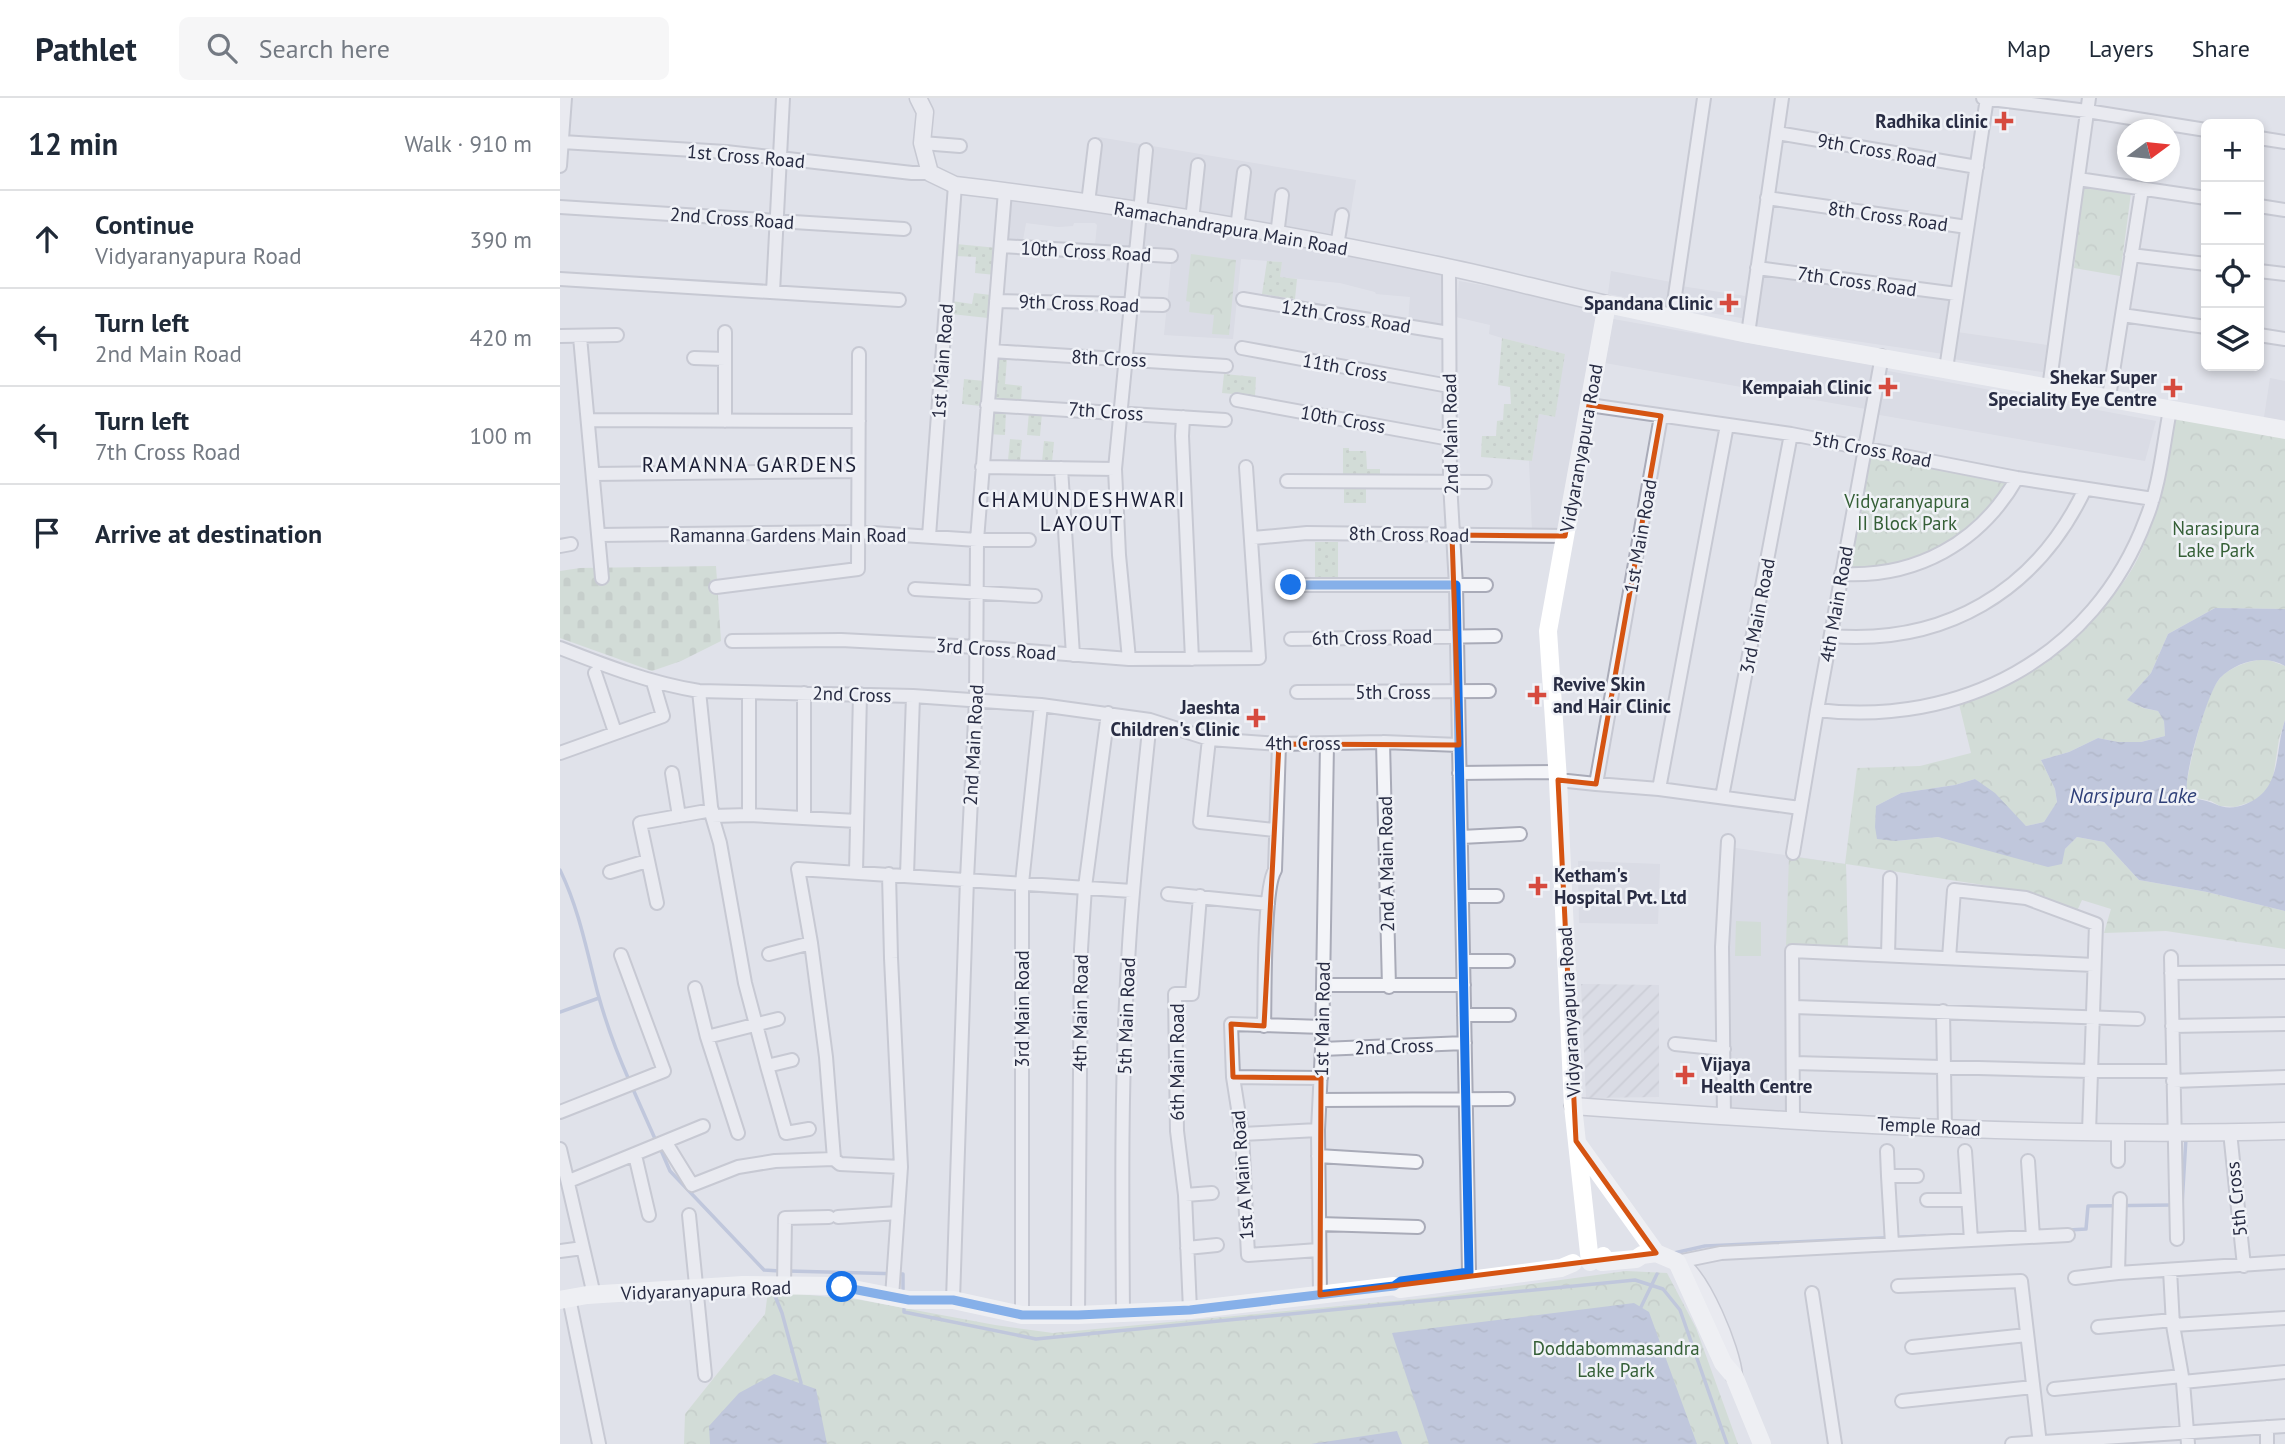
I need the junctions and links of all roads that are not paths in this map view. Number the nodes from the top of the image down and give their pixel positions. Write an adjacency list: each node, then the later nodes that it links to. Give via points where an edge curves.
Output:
1 (565, 98): 11 (street)
2 (783, 98): 17 (street)
3 (918, 98): 13 (street, via 925,112)
4 (1704, 98): 62 (street)
5 (1782, 98): 9 (street)
6 (1985, 98): 7 (street); 20 (street)
7 (2088, 104): 8 (street); 23 (street)
8 (2201, 129)
9 (1777, 133): 20 (street, 9th Cross Road); 29 (street)
10 (2264, 139): 12 (street)
11 (562, 142): 17 (street, 1st Cross Road); 19 (street)
12 (2285, 142)
13 (922, 144): 15 (street); 22 (street)
14 (1095, 145): 30 (street)
15 (960, 146)
16 (1146, 150): 34 (street)
17 (780, 158): 22 (street, 1st Cross Road); 36 (street)
18 (1198, 164): 37 (street)
19 (560, 166)
20 (1977, 167): 38 (street)
21 (1244, 172): 39 (street)
22 (930, 173): 24 (street, Ramachandrapura Main Road)
23 (2077, 179): 25 (street); 82 (street)
24 (955, 185): 26 (street, Ramachandrapura Main Road); 115 (street, 1st Main Road)
25 (2142, 189): 28 (street); 45 (street)
26 (1005, 191): 30 (street, Ramachandrapura Main Road); 42 (street, 2nd Main Road)
27 (1282, 195): 41 (street)
28 (2201, 197)
29 (1767, 198): 38 (street, 8th Cross Road); 49 (street)
30 (1088, 203): 34 (street, Ramachandrapura Main Road)
31 (560, 207): 36 (street, 2nd Cross Road)
32 (2264, 207): 33 (street)
33 (2285, 210)
34 (1139, 211): 37 (street, Ramachandrapura Main Road); 44 (street)
35 (1342, 215): 43 (street)
36 (777, 220): 40 (street, 2nd Cross Road); 53 (street)
37 (1192, 220): 39 (street, Ramachandrapura Main Road)
38 (1967, 227): 54 (street)
39 (1237, 228): 41 (street, Ramachandrapura Main Road)
40 (904, 229)
41 (1277, 235): 43 (street, Ramachandrapura Main Road)
42 (1000, 246): 44 (street, 10th Cross Road); 57 (street, 2nd Main Road)
43 (1336, 246): 48 (street, Ramachandrapura Main Road)
44 (1136, 253): 46 (street, 10th Cross Road); 60 (street)
45 (2131, 254): 47 (street); 61 (street)
46 (1171, 256)
47 (2201, 263)
48 (1449, 268): 58 (street, Ramachandrapura Main Road); 65 (street, 2nd Main Road)
49 (1757, 268): 54 (street, 7th Cross Road); 66 (street)
50 (2264, 272): 51 (street)
51 (2285, 274)
52 (560, 279): 53 (street)
53 (774, 292): 56 (street)
54 (1957, 294): 80 (street)
55 (1243, 299): 65 (street, 12th Cross Road)
56 (899, 300)
57 (996, 301): 60 (street, 9th Cross Road); 73 (street, 2nd Main Road)
58 (1608, 304): 62 (main road); 86 (main road, Vidyaranyapura Road)
59 (1163, 305): 60 (street, 9th Cross Road)
60 (1131, 306): 77 (street)
61 (2122, 315): 63 (street); 83 (street)
62 (1672, 316): 66 (main road)
63 (2201, 326)
64 (725, 332): 78 (street)
65 (1449, 333): 81 (street, 2nd Main Road)
66 (1748, 334): 75 (main road)
67 (617, 335): 70 (street)
68 (560, 336): 70 (street)
69 (2264, 336): 71 (street)
70 (580, 337): 91 (street)
71 (2285, 339)
72 (1242, 348): 81 (street, 11th Cross)
73 (992, 351): 77 (street, 8th Cross); 85 (street, 2nd Main Road)
74 (859, 354): 94 (street)
75 (1882, 356): 80 (main road); 99 (street, 4th Main Road)
76 (694, 358): 78 (street)
77 (1126, 358): 79 (street, 8th Cross); 88 (street)
78 (725, 359): 93 (street)
79 (1226, 366)
80 (1946, 369): 82 (main road)
81 (1449, 386): 98 (street, 2nd Main Road)
82 (2049, 387): 83 (main road)
83 (2109, 397): 87 (main road)
84 (1237, 400): 98 (street, 10th Cross)
85 (987, 405): 88 (street, 7th Cross); 100 (street, 2nd Main Road)
86 (1589, 405): 89 (street, 5th Cross Road); 116 (main road, Vidyaranyapura Road)
87 (2170, 410): 96 (main road); 111 (street)
88 (1119, 412): 90 (street, 7th Cross); 103 (street)
89 (1661, 416): 95 (street, 5th Cross Road); 164 (street, 1st Main Road)
90 (1183, 417): 92 (street, 7th Cross); 138 (street)
91 (588, 420): 93 (street); 105 (street)
92 (1225, 420)
93 (725, 421): 94 (street)
94 (859, 421): 104 (street)
95 (1727, 425): 97 (street, 5th Cross Road); 165 (street)
96 (2285, 430)
97 (1791, 434): 99 (street, 5th Cross Road); 166 (street, 3rd Main Road)
98 (1450, 439): 108 (street, 2nd Main Road)
99 (1864, 447): 106 (street, 5th Cross Road); 120 (street, 4th Main Road)
100 (982, 467): 102 (street); 118 (street, 2nd Main Road)
101 (1246, 467): 117 (street)
102 (1061, 468): 103 (street); 136 (street)
103 (1115, 469): 137 (street)
104 (858, 471): 105 (street); 112 (street)
105 (593, 474): 113 (street)
106 (2017, 478): 110 (street, 5th Cross Road); 120 (street, via 1984,523 1939,555 1892,572)
107 (1287, 481): 108 (street)
108 (1450, 482): 109 (street); 114 (street, 2nd Main Road)
109 (1485, 482)
110 (2085, 489): 111 (street, 5th Cross Road); 131 (street, via 2042,556 1981,606 1909,633)
111 (2153, 499): 151 (street, via 2127,561 2102,598 2055,646 2017,672 1975,693 1920,708 1863,714)
112 (858, 532): 113 (street, Ramanna Gardens Main Road); 115 (street, Ramanna Gardens Main Road); 125 (street, via 858,569)
113 (598, 535): 121 (street)
114 (1452, 535): 116 (street, 8th Cross Road); 117 (street, 8th Cross Road, via 1307,533); 123 (street, 2nd Main Road)
115 (929, 536): 118 (street, Ramanna Gardens Main Road)
116 (1565, 536): 163 (main road, Vidyaranyapura Road, via 1548,631)
117 (1253, 538): 138 (street, 3rd Cross Road, via 1259,658)
118 (977, 540): 119 (street); 127 (street, 2nd Main Road)
119 (1029, 540)
120 (1841, 575): 131 (street, 4th Main Road)
121 (602, 578)
122 (1291, 585): 123 (street)
123 (1456, 585): 124 (street); 129 (street, 2nd Main Road)
124 (1486, 585)
125 (716, 587)
126 (915, 589): 127 (street)
127 (977, 593): 128 (street); 134 (street, 2nd Main Road)
128 (1035, 596)
129 (1457, 636): 130 (street, 6th Cross Road); 132 (street, 6th Cross Road); 144 (street, 2nd Main Road)
130 (1495, 636)
131 (1831, 636): 151 (street, 4th Main Road)
132 (1292, 639)
133 (732, 641): 134 (street, 3rd Cross Road, via 841,640)
134 (977, 647): 136 (street, 3rd Cross Road); 149 (street, 2nd Main Road)
135 (560, 648): 140 (street, 2nd Cross)
136 (1073, 655): 137 (street, 3rd Cross Road)
137 (1129, 659): 138 (street, 3rd Cross Road)
138 (1192, 659)
139 (595, 673): 154 (street)
140 (653, 682): 141 (street, 2nd Cross); 154 (street, via 663,716)
141 (699, 691): 145 (street, 2nd Cross); 168 (street)
142 (1489, 691): 144 (street, 5th Cross)
143 (1297, 692): 144 (street, 5th Cross)
144 (1458, 692): 159 (street, 2nd Main Road)
145 (749, 693): 146 (street, 2nd Cross); 169 (street)
146 (804, 693): 147 (street, 2nd Cross); 171 (street)
147 (860, 694): 148 (street, 2nd Cross); 172 (street)
148 (913, 696): 149 (street, 2nd Cross); 182 (street)
149 (976, 700): 150 (street, 2nd Cross); 184 (street, 2nd Main Road)
150 (1041, 705): 152 (street, 2nd Cross); 185 (street, 3rd Main Road)
151 (1817, 710): 167 (street, 4th Main Road)
152 (1108, 713): 153 (street, 2nd Cross); 186 (street, 4th Main Road)
153 (1150, 720): 155 (street, 4th Cross); 187 (street, 5th Main Road)
154 (615, 732): 160 (street)
155 (1209, 739): 157 (street, 4th Cross); 173 (street, via 1200,822)
156 (1382, 742): 158 (street, 4th Cross); 159 (street, 4th Cross); 207 (street, 2nd A Main Road)
157 (1279, 744): 158 (street, 4th Cross); 173 (street)
158 (1326, 744): 205 (street, 1st Main Road)
159 (1459, 745): 162 (street, 2nd Main Road)
160 (560, 753)
161 (671, 773): 170 (street)
162 (1460, 773): 163 (street); 175 (street, 2nd Main Road)
163 (1558, 776): 164 (street); 238 (main road, Vidyaranyapura Road)
164 (1596, 784): 165 (street)
165 (1659, 789): 166 (street)
166 (1722, 797): 167 (street)
167 (1800, 808): 177 (street, 4th Main Road)
168 (712, 813): 169 (street); 170 (street); 217 (street)
169 (749, 815): 171 (street)
170 (679, 816): 178 (street, via 640,823)
171 (803, 817): 172 (street)
172 (858, 821): 180 (street)
173 (1275, 830): 193 (street, via 1275,870)
174 (1520, 834): 175 (street)
175 (1461, 836): 190 (street, 2nd Main Road)
176 (1728, 841): 224 (street, via 1722,947)
177 (1793, 853)
178 (647, 861): 179 (street); 192 (street)
179 (610, 872)
180 (856, 872): 181 (street); 194 (street, via 798,869)
181 (889, 874): 182 (street); 264 (street)
182 (907, 875): 184 (street)
183 (1890, 878): 197 (street)
184 (967, 879): 185 (street); 306 (street, 2nd Main Road)
185 (1022, 883): 186 (street); 309 (street, 3rd Main Road)
186 (1085, 887): 187 (street); 310 (street, 4th Main Road)
187 (1132, 891): 308 (street, 5th Main Road, via 1123,1072)
188 (1168, 894): 189 (street)
189 (1200, 896): 193 (street); 269 (street, 6th Main Road, via 1192,994 1175,995 1177,1131)
190 (1462, 896): 191 (street); 200 (street, 2nd Main Road)
191 (1497, 896)
192 (657, 903)
193 (1268, 904): 218 (street)
194 (811, 943): 195 (street); 260 (street)
195 (769, 954)
196 (621, 955): 239 (street, via 664,1071)
197 (1888, 955): 199 (street); 209 (street, via 1792,950)
198 (2171, 957): 204 (street)
199 (1949, 958): 202 (street); 202 (street, via 1954,890 2025,898 2096,925)
200 (1463, 961): 201 (street); 206 (street, 2nd Main Road)
201 (1508, 961)
202 (2094, 965): 213 (street)
203 (2285, 972): 204 (street)
204 (2171, 973): 219 (street)
205 (1323, 985): 207 (street); 220 (street, 1st Main Road)
206 (1464, 985): 207 (street); 211 (street, 2nd Main Road)
207 (1389, 987)
208 (695, 988): 221 (street)
209 (1794, 1007): 210 (street); 227 (street)
210 (1943, 1011): 213 (street); 229 (street)
211 (1464, 1015): 212 (street); 222 (street, 2nd Main Road)
212 (1509, 1015)
213 (2093, 1016): 215 (street); 230 (street)
214 (778, 1019): 217 (street)
215 (2138, 1019)
216 (2285, 1024): 219 (street)
217 (757, 1026): 221 (street); 228 (street)
218 (1264, 1026): 220 (street); 232 (street, 1st A Main Road, via 1231,1024)
219 (2172, 1026): 231 (street)
220 (1323, 1027): 225 (street, 1st Main Road)
221 (707, 1037): 247 (street)
222 (1465, 1043): 225 (street, 2nd Cross); 235 (street, 2nd Main Road)
223 (1675, 1044): 224 (street)
224 (1724, 1048): 240 (street)
225 (1322, 1049): 234 (street, 1st Main Road)
226 (792, 1060): 228 (street)
227 (1794, 1063): 229 (street); 241 (street)
228 (766, 1066): 244 (street, via 786,1133)
229 (1944, 1066): 230 (street); 243 (street)
230 (2091, 1071): 231 (street); 248 (street)
231 (2173, 1076): 233 (street); 251 (street)
232 (1233, 1077): 234 (street); 252 (street, 1st A Main Road)
233 (2285, 1077)
234 (1321, 1079): 237 (street, 1st Main Road)
235 (1466, 1099): 236 (street); 237 (street); 294 (street, 2nd Main Road)
236 (1508, 1099)
237 (1320, 1100): 245 (street, 1st Main Road)
238 (1573, 1106): 240 (street, Temple Road); 253 (main road, Vidyaranyapura Road)
239 (560, 1112)
240 (1724, 1117): 241 (street, Temple Road)
241 (1793, 1120): 243 (street, Temple Road)
242 (703, 1126): 254 (street)
243 (1945, 1128): 248 (street, Temple Road)
244 (809, 1129)
245 (1318, 1130): 252 (street); 259 (street, 1st Main Road)
246 (2285, 1131): 249 (street, Temple Road)
247 (738, 1132)
248 (2089, 1132): 250 (street, Temple Road)
249 (2230, 1132): 251 (street, Temple Road); 292 (street, 5th Cross)
250 (2118, 1133): 251 (street, Temple Road); 262 (street)
251 (2182, 1133): 281 (street)
252 (1242, 1134): 286 (street, 1st A Main Road, via 1248,1255)
253 (1576, 1141): 288 (main road); 289 (main road, Vidyaranyapura Road)
254 (661, 1145): 258 (street); 260 (street, via 692,1185 738,1167)
255 (560, 1149): 267 (street)
256 (1887, 1151): 265 (street)
257 (1965, 1152): 271 (street)
258 (635, 1155): 267 (street); 274 (street)
259 (1318, 1156): 263 (street); 276 (street, 1st Main Road)
260 (834, 1159): 264 (street, via 840,1164)
261 (2028, 1161): 278 (street)
262 (2118, 1161)
263 (1416, 1162)
264 (901, 1167): 273 (street)
265 (1888, 1176): 266 (street); 282 (street)
266 (1917, 1176)
267 (569, 1181): 284 (street)
268 (1212, 1193): 269 (street)
269 (1185, 1195): 285 (street, 6th Main Road)
270 (1927, 1200): 271 (street)
271 (1968, 1200): 280 (street)
272 (2120, 1204): 295 (street)
273 (898, 1213): 297 (street); 298 (street, via 785,1217)
274 (649, 1215)
275 (689, 1215): 301 (street)
276 (1318, 1224): 277 (street); 286 (street, 1st Main Road)
277 (1418, 1227)
278 (2033, 1233): 279 (street); 280 (street)
279 (2068, 1235)
280 (1970, 1236): 282 (street)
281 (2177, 1239)
282 (1891, 1240): 290 (street, via 1721,1253)
283 (1217, 1245): 285 (street)
284 (583, 1248): 287 (street); 303 (street)
285 (1187, 1248): 307 (street, 6th Main Road)
286 (1318, 1250): 304 (street, 1st Main Road)
287 (560, 1251)
288 (1649, 1254): 289 (main road, via 1636,1259); 290 (main road)
289 (1589, 1260): 294 (main road, Vidyaranyapura Road); 299 (main road, Vidyaranyapura Road, via 1561,1268 1401,1289)
290 (1677, 1262): 327 (main road)
291 (2285, 1262): 292 (street)
292 (2244, 1266): 293 (street)
293 (2170, 1270): 295 (street); 312 (street)
294 (1469, 1272): 299 (main road, Vidyaranyapura Road, via 1401,1281)
295 (2118, 1273): 296 (street)
296 (2075, 1278)
297 (893, 1282): 298 (main road, Vidyaranyapura Road); 306 (main road, Vidyaranyapura Road, via 909,1300)
298 (784, 1286): 301 (main road, Vidyaranyapura Road)
299 (1394, 1286): 304 (main road, Vidyaranyapura Road)
300 (1898, 1286): 314 (street, via 2021,1281)
301 (697, 1288): 303 (main road, Vidyaranyapura Road); 317 (street)
302 (1812, 1293): 328 (street)
303 (594, 1295): 305 (main road, Vidyaranyapura Road)
304 (1320, 1295): 307 (main road, Vidyaranyapura Road)
305 (564, 1299): 326 (street)
306 (953, 1300): 309 (main road, Vidyaranyapura Road)
307 (1190, 1310): 308 (main road, Vidyaranyapura Road)
308 (1124, 1313): 310 (main road, Vidyaranyapura Road)
309 (1022, 1315): 310 (main road, Vidyaranyapura Road)
310 (1078, 1315)
311 (2285, 1318): 312 (street)
312 (2173, 1322): 313 (street); 318 (street)
313 (2098, 1327)
314 (2027, 1335): 315 (street); 319 (street)
315 (1912, 1347)
316 (2285, 1372): 318 (street)
317 (705, 1375)
318 (2183, 1379): 320 (street); 324 (street)
319 (2034, 1387): 321 (street); 325 (street)
320 (2054, 1389)
321 (1902, 1401)
322 (2285, 1426): 323 (street)
323 (2267, 1427): 324 (street); 330 (street)
324 (2187, 1438): 325 (street)
325 (2040, 1442): 329 (street)
326 (598, 1444)
327 (1762, 1444)
328 (1835, 1444)
329 (2012, 1444)
330 (2267, 1444)

